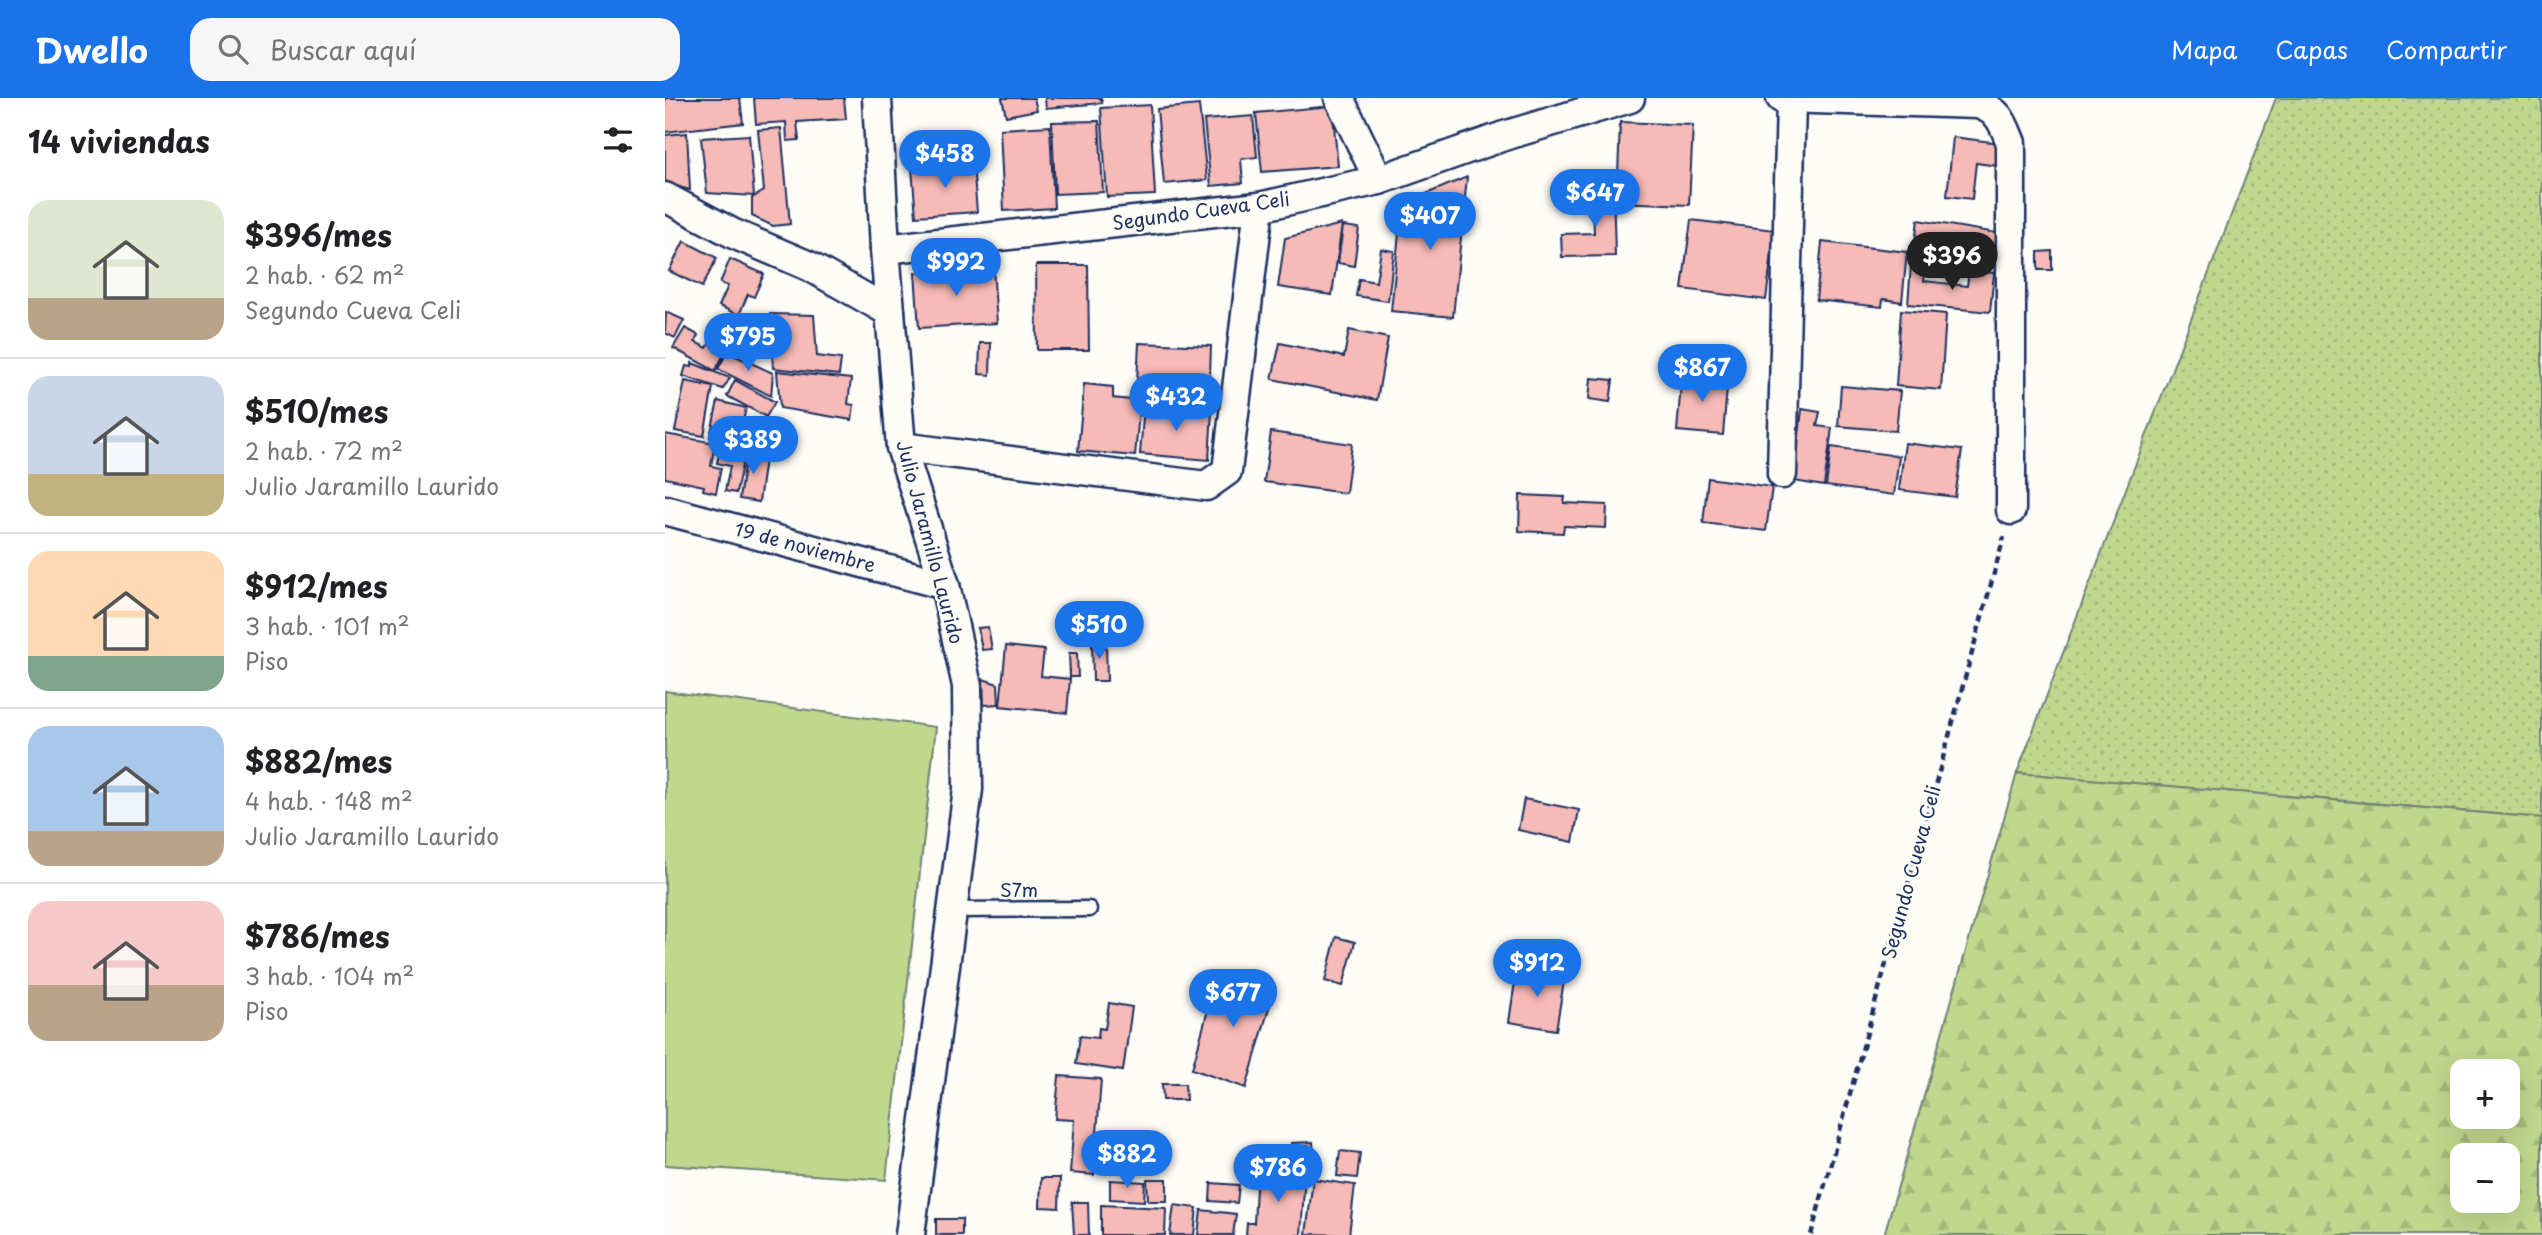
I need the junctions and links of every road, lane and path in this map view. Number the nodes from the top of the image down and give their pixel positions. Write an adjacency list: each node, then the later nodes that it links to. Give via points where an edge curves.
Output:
1 (877, 98): 8 (street, Julio Jaramillo Laurido)
2 (1339, 98): 5 (street)
3 (1630, 98): 5 (street, Segundo Cueva Celi)
4 (1786, 99): 11 (street); 13 (street, via 1978,104 2001,116 2011,143)
5 (1379, 180): 7 (street, Segundo Cueva Celi)
6 (665, 197): 9 (street, via 734,234 809,266)
7 (1259, 207): 8 (street, Segundo Cueva Celi); 10 (street, via 1227,471 1218,480 1206,486)
8 (885, 249): 9 (street, Julio Jaramillo Laurido)
9 (890, 312): 10 (street, Julio Jaramillo Laurido)
10 (901, 447): 14 (street, Julio Jaramillo Laurido)
11 (1782, 474)
12 (665, 510): 14 (street, 19 de noviembre)
13 (2011, 510): 18 (path, Segundo Cueva Celi)
14 (945, 585): 16 (street, Julio Jaramillo Laurido, via 967,686 968,789)
15 (1089, 909): 16 (lane, S7m)
16 (951, 910): 17 (street, Julio Jaramillo Laurido)
17 (910, 1235)
18 (1811, 1235)

